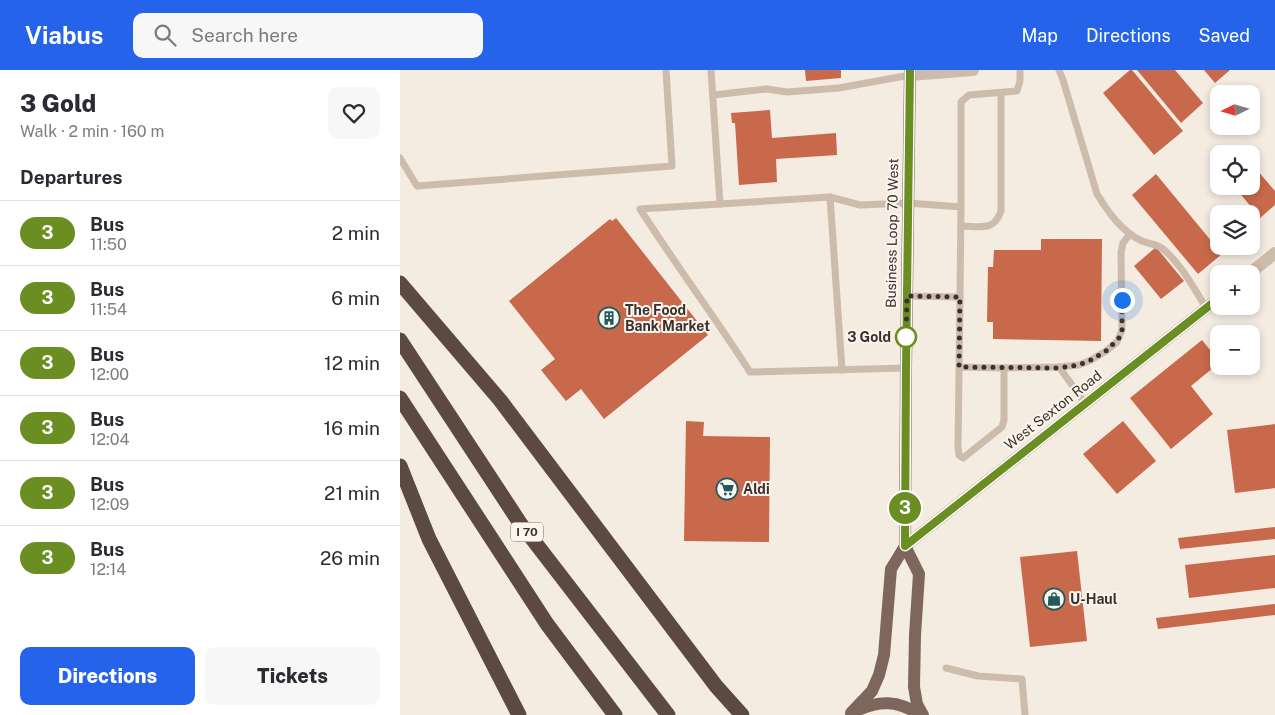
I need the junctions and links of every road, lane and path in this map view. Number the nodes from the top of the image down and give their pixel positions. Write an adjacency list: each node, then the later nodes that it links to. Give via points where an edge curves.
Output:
1 (666, 70): 9 (lane, via 672,166 417,186)
2 (711, 70): 8 (lane)
3 (972, 70): 6 (street)
4 (1020, 70): 7 (lane, via 1017,91)
5 (1059, 70): 15 (lane, via 1097,194 1111,215)
6 (910, 72): 8 (lane, via 839,88 787,92 767,89); 11 (main road, Business Loop 70 West)
7 (1001, 93): 13 (lane, via 969,95 961,102); 14 (lane, via 1001,211 995,224)
8 (713, 95): 12 (lane)
9 (400, 158)
10 (830, 197): 11 (lane, via 860,204); 12 (lane); 28 (lane)
11 (908, 203): 13 (lane); 19 (main road, Business Loop 70 West)
12 (720, 204): 28 (lane, via 640,209 750,372)
13 (961, 206): 14 (lane)
14 (961, 226): 20 (lane)
15 (1130, 234): 22 (lane, via 1166,251); 27 (lane, via 1121,252 1120,337 1091,360)
16 (1275, 253): 17 (street)
17 (1260, 265)
18 (400, 283): 38 (highway, via 500,400 716,686)
19 (907, 296): 20 (lane); 25 (main road, Business Loop 70 West)
20 (960, 297): 24 (lane)
21 (1210, 305): 22 (street, West Sexton Road)
22 (1206, 308): 30 (street, West Sexton Road)
23 (400, 340): 37 (highway, I 70, via 520,523)
24 (959, 367): 26 (lane); 26 (lane, via 958,447 963,458 1002,427)
25 (906, 368): 28 (lane); 32 (main road, Business Loop 70 West)
26 (1004, 368): 27 (lane)
27 (1059, 368): 30 (lane)
28 (842, 370)
29 (400, 398): 36 (highway, I 70, via 547,624)
30 (1085, 403): 32 (street, West Sexton Road)
31 (400, 466): 35 (highway, via 429,539)
32 (905, 546): 34 (main road, via 891,569 884,655 879,674 872,691); 39 (main road, Business Loop 70 West, via 919,574 914,686)
33 (946, 668): 40 (lane, via 978,676 1022,679)
34 (850, 714): 39 (main road, via 869,705 889,703)
35 (518, 715)
36 (615, 715)
37 (668, 715)
38 (742, 715)
39 (922, 715)
40 (1025, 715)

